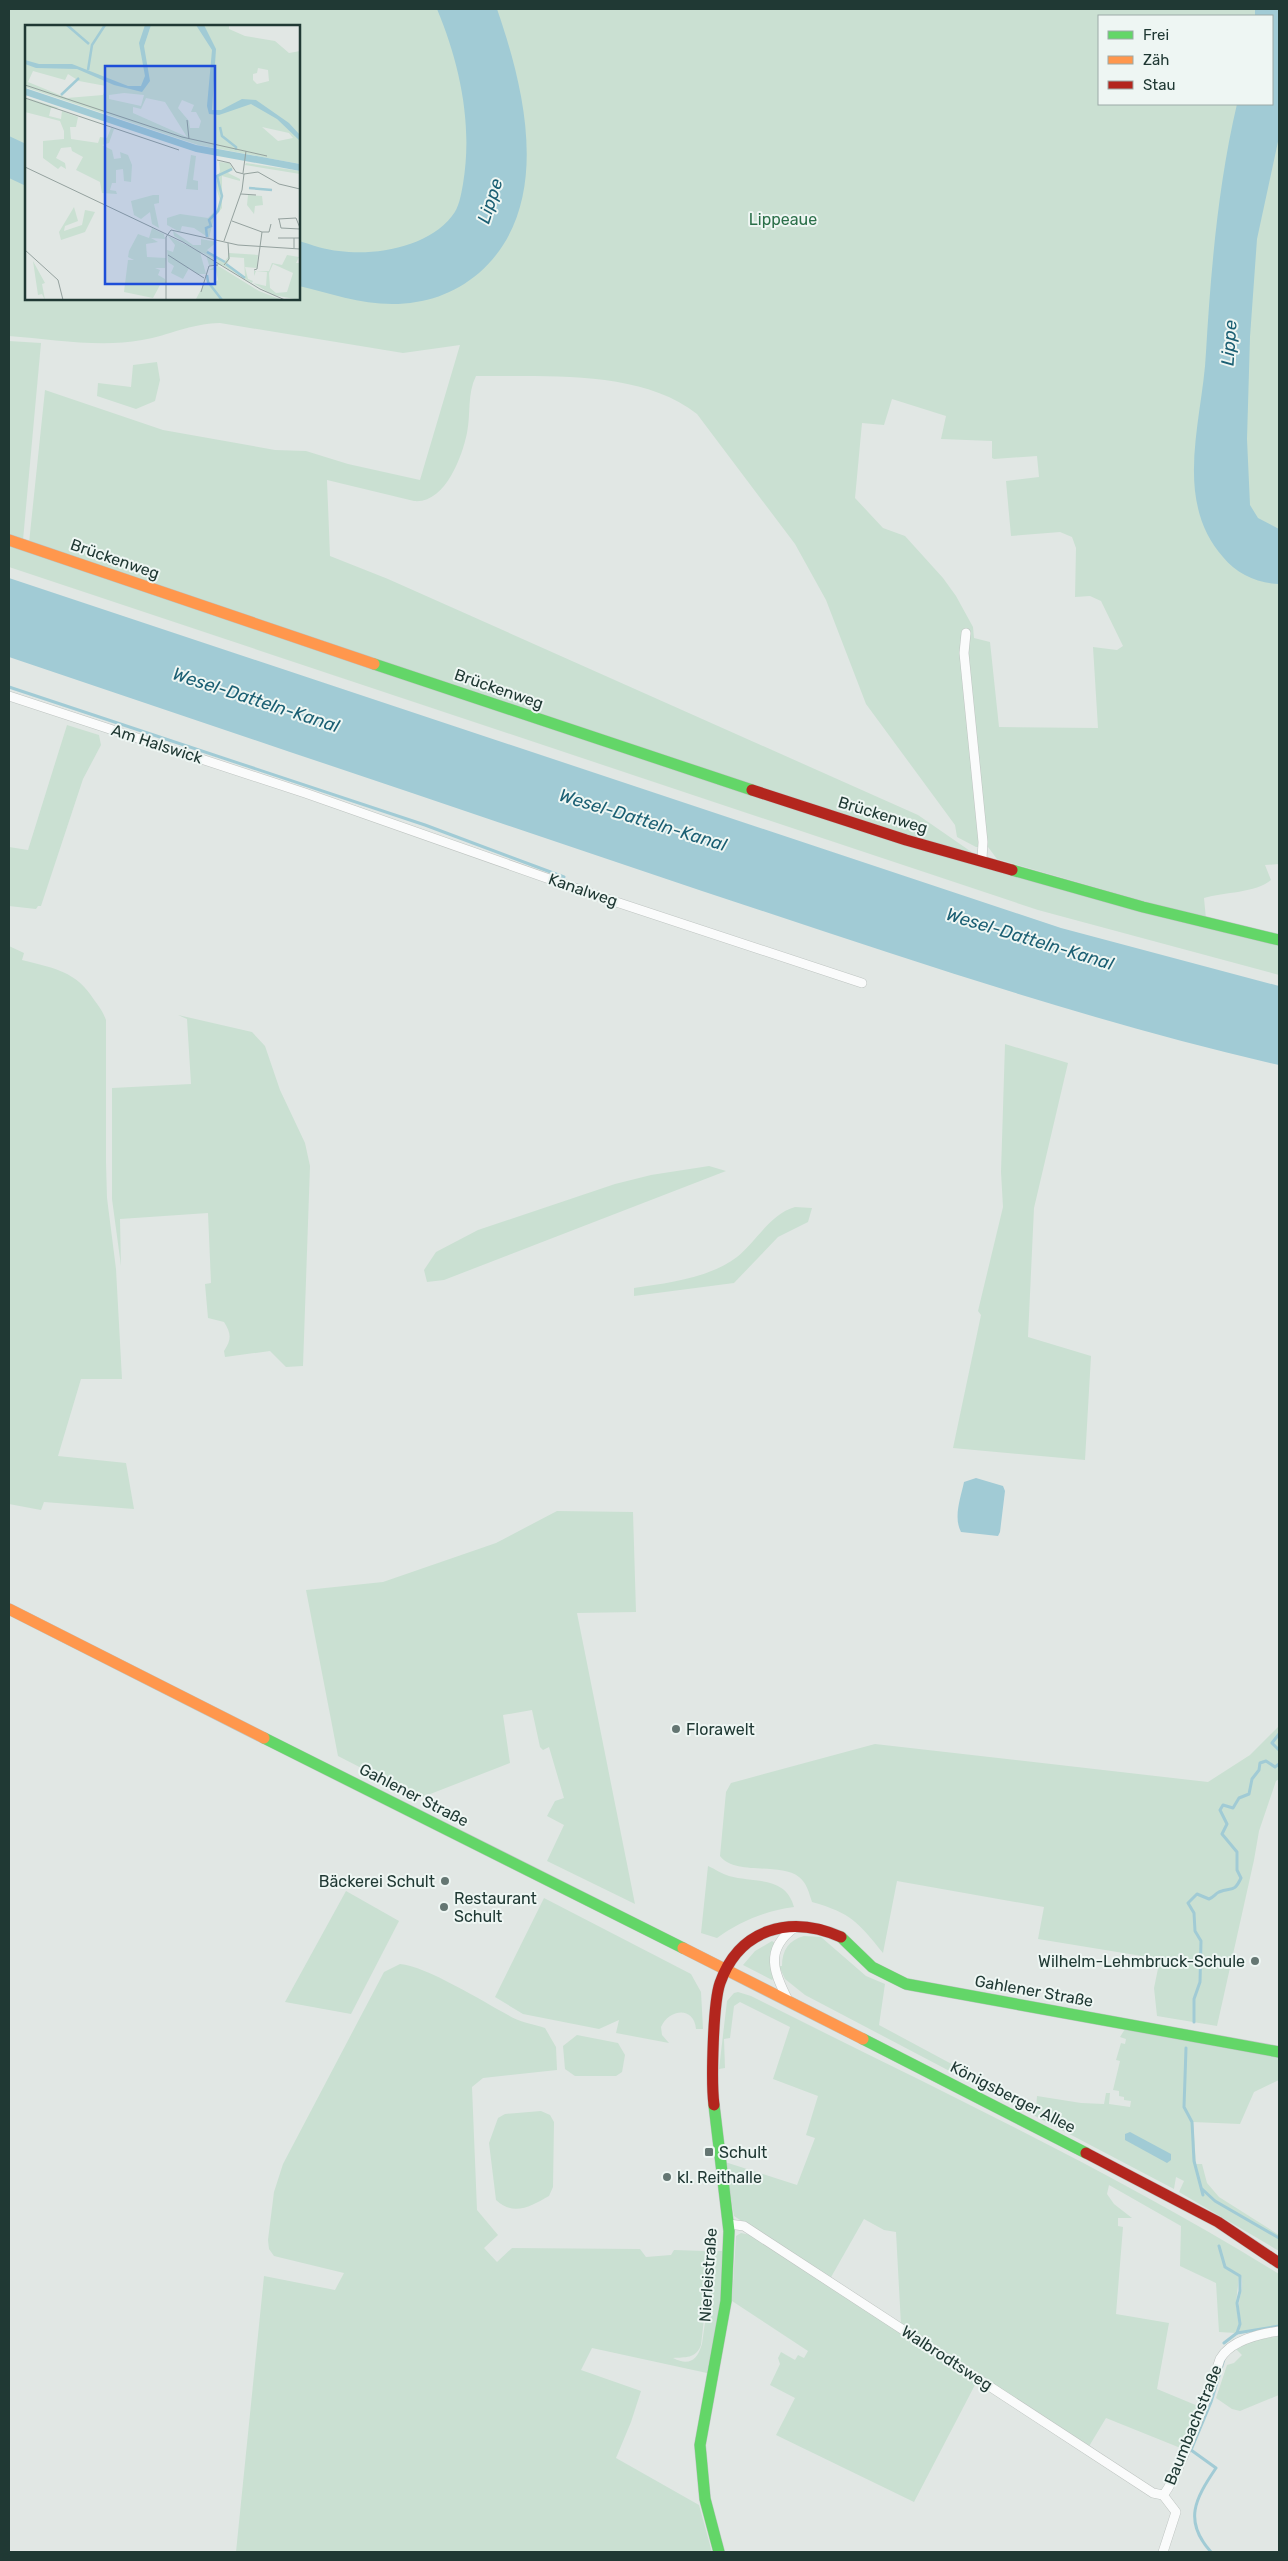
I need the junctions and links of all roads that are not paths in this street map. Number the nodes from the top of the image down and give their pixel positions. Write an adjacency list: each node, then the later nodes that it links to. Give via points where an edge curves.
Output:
1 (9, 540): 5 (street, Brückenweg, via 709,776 906,840)
2 (966, 633): 5 (street, via 964,653 984,842)
3 (9, 696): 4 (street, Am Halswick)
4 (305, 793): 7 (street, Kanalweg, via 595,895)
5 (982, 860): 6 (street, Brückenweg, via 1143,907)
6 (1279, 940)
7 (862, 983)
8 (9, 1609): 10 (street, Gahlener Straße)
9 (798, 1925): 10 (street, Gahlener Straße, via 773,1929 748,1942 737,1951); 11 (street, via 785,1934 777,1946 774,1962); 12 (street, Gahlener Straße, via 828,1930 841,1937 872,1967 906,1984)
10 (726, 1969): 11 (street, Königsberger Allee); 13 (street, Nierleistraße, via 719,1985 716,2008 713,2096)
11 (788, 2000): 14 (street, Königsberger Allee, via 1218,2222)
12 (1279, 2052)
13 (729, 2224): 16 (street, Walbrodtsweg, via 744,2226 1153,2493); 17 (street, Nierleistraße, via 726,2301 700,2445 706,2504)
14 (1279, 2263)
15 (1279, 2331): 16 (street, Baumbachstraße, via 1241,2342 1224,2352)
16 (1164, 2495): 18 (street, Baumbachstraße, via 1176,2512)
17 (719, 2552)
18 (1163, 2552)

